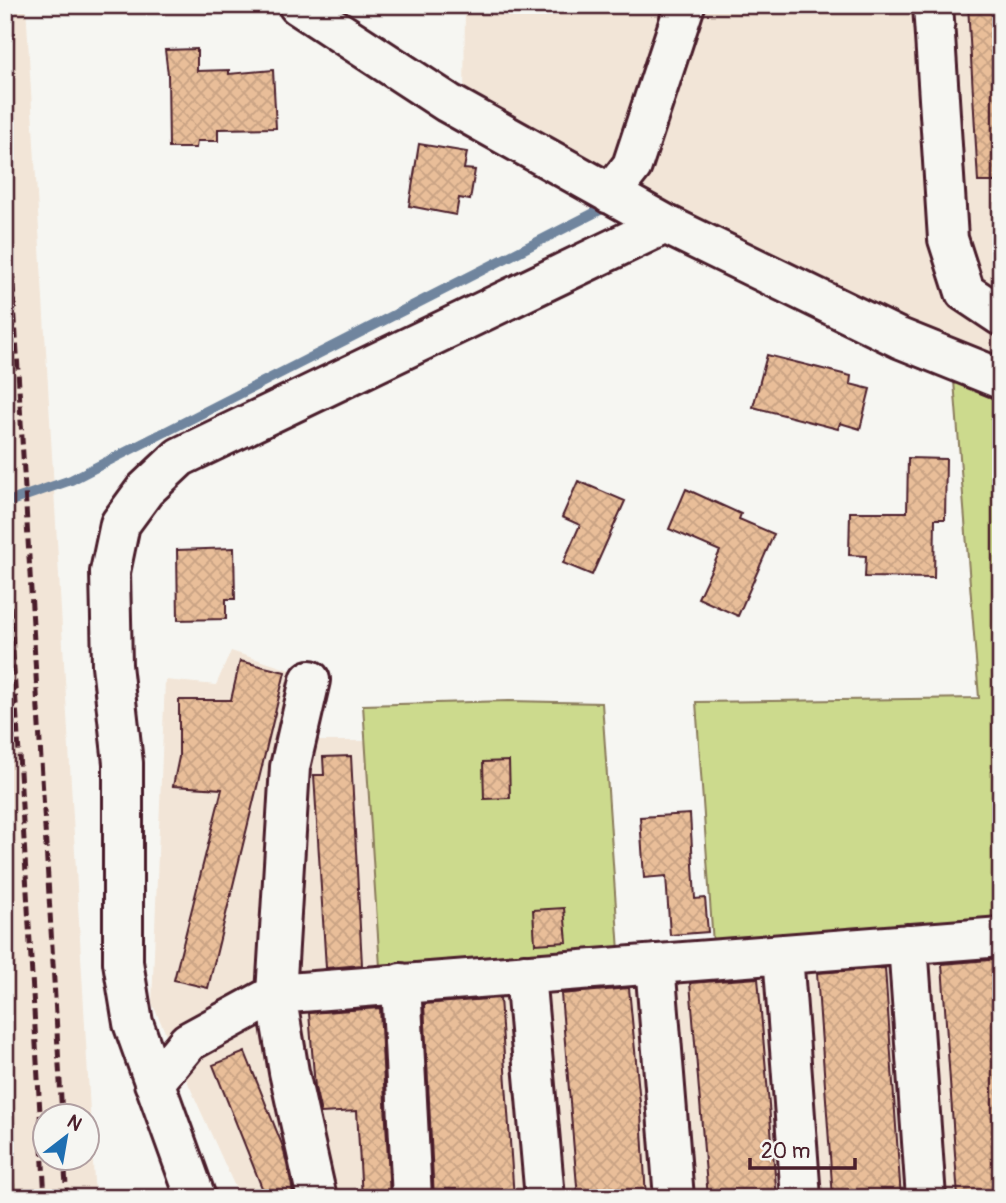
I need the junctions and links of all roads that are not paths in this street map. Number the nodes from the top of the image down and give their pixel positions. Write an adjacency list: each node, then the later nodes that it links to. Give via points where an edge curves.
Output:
1 (298, 5): 4 (street, via 447,103)
2 (685, 5): 4 (street, via 632,166)
3 (933, 5): 6 (street, via 948,239 965,292)
4 (610, 194): 5 (street)
5 (665, 224): 7 (street, via 899,338); 16 (street, via 180,457 145,490 120,524 110,572 112,665 123,763 123,962 133,1023)
6 (1001, 316)
7 (1001, 379)
8 (310, 680): 15 (street, via 290,767)
9 (1001, 937): 10 (street)
10 (908, 944): 11 (street); 23 (street)
11 (783, 954): 12 (street); 22 (street)
12 (655, 964): 13 (street); 21 (street)
13 (525, 974): 14 (street); 20 (street)
14 (401, 984): 15 (street); 19 (street)
15 (275, 994): 16 (street, via 188,1042); 18 (street)
16 (154, 1083): 17 (street)
17 (196, 1198)
18 (317, 1198)
19 (412, 1198)
20 (545, 1198)
21 (674, 1198)
22 (801, 1198)
23 (926, 1198)

